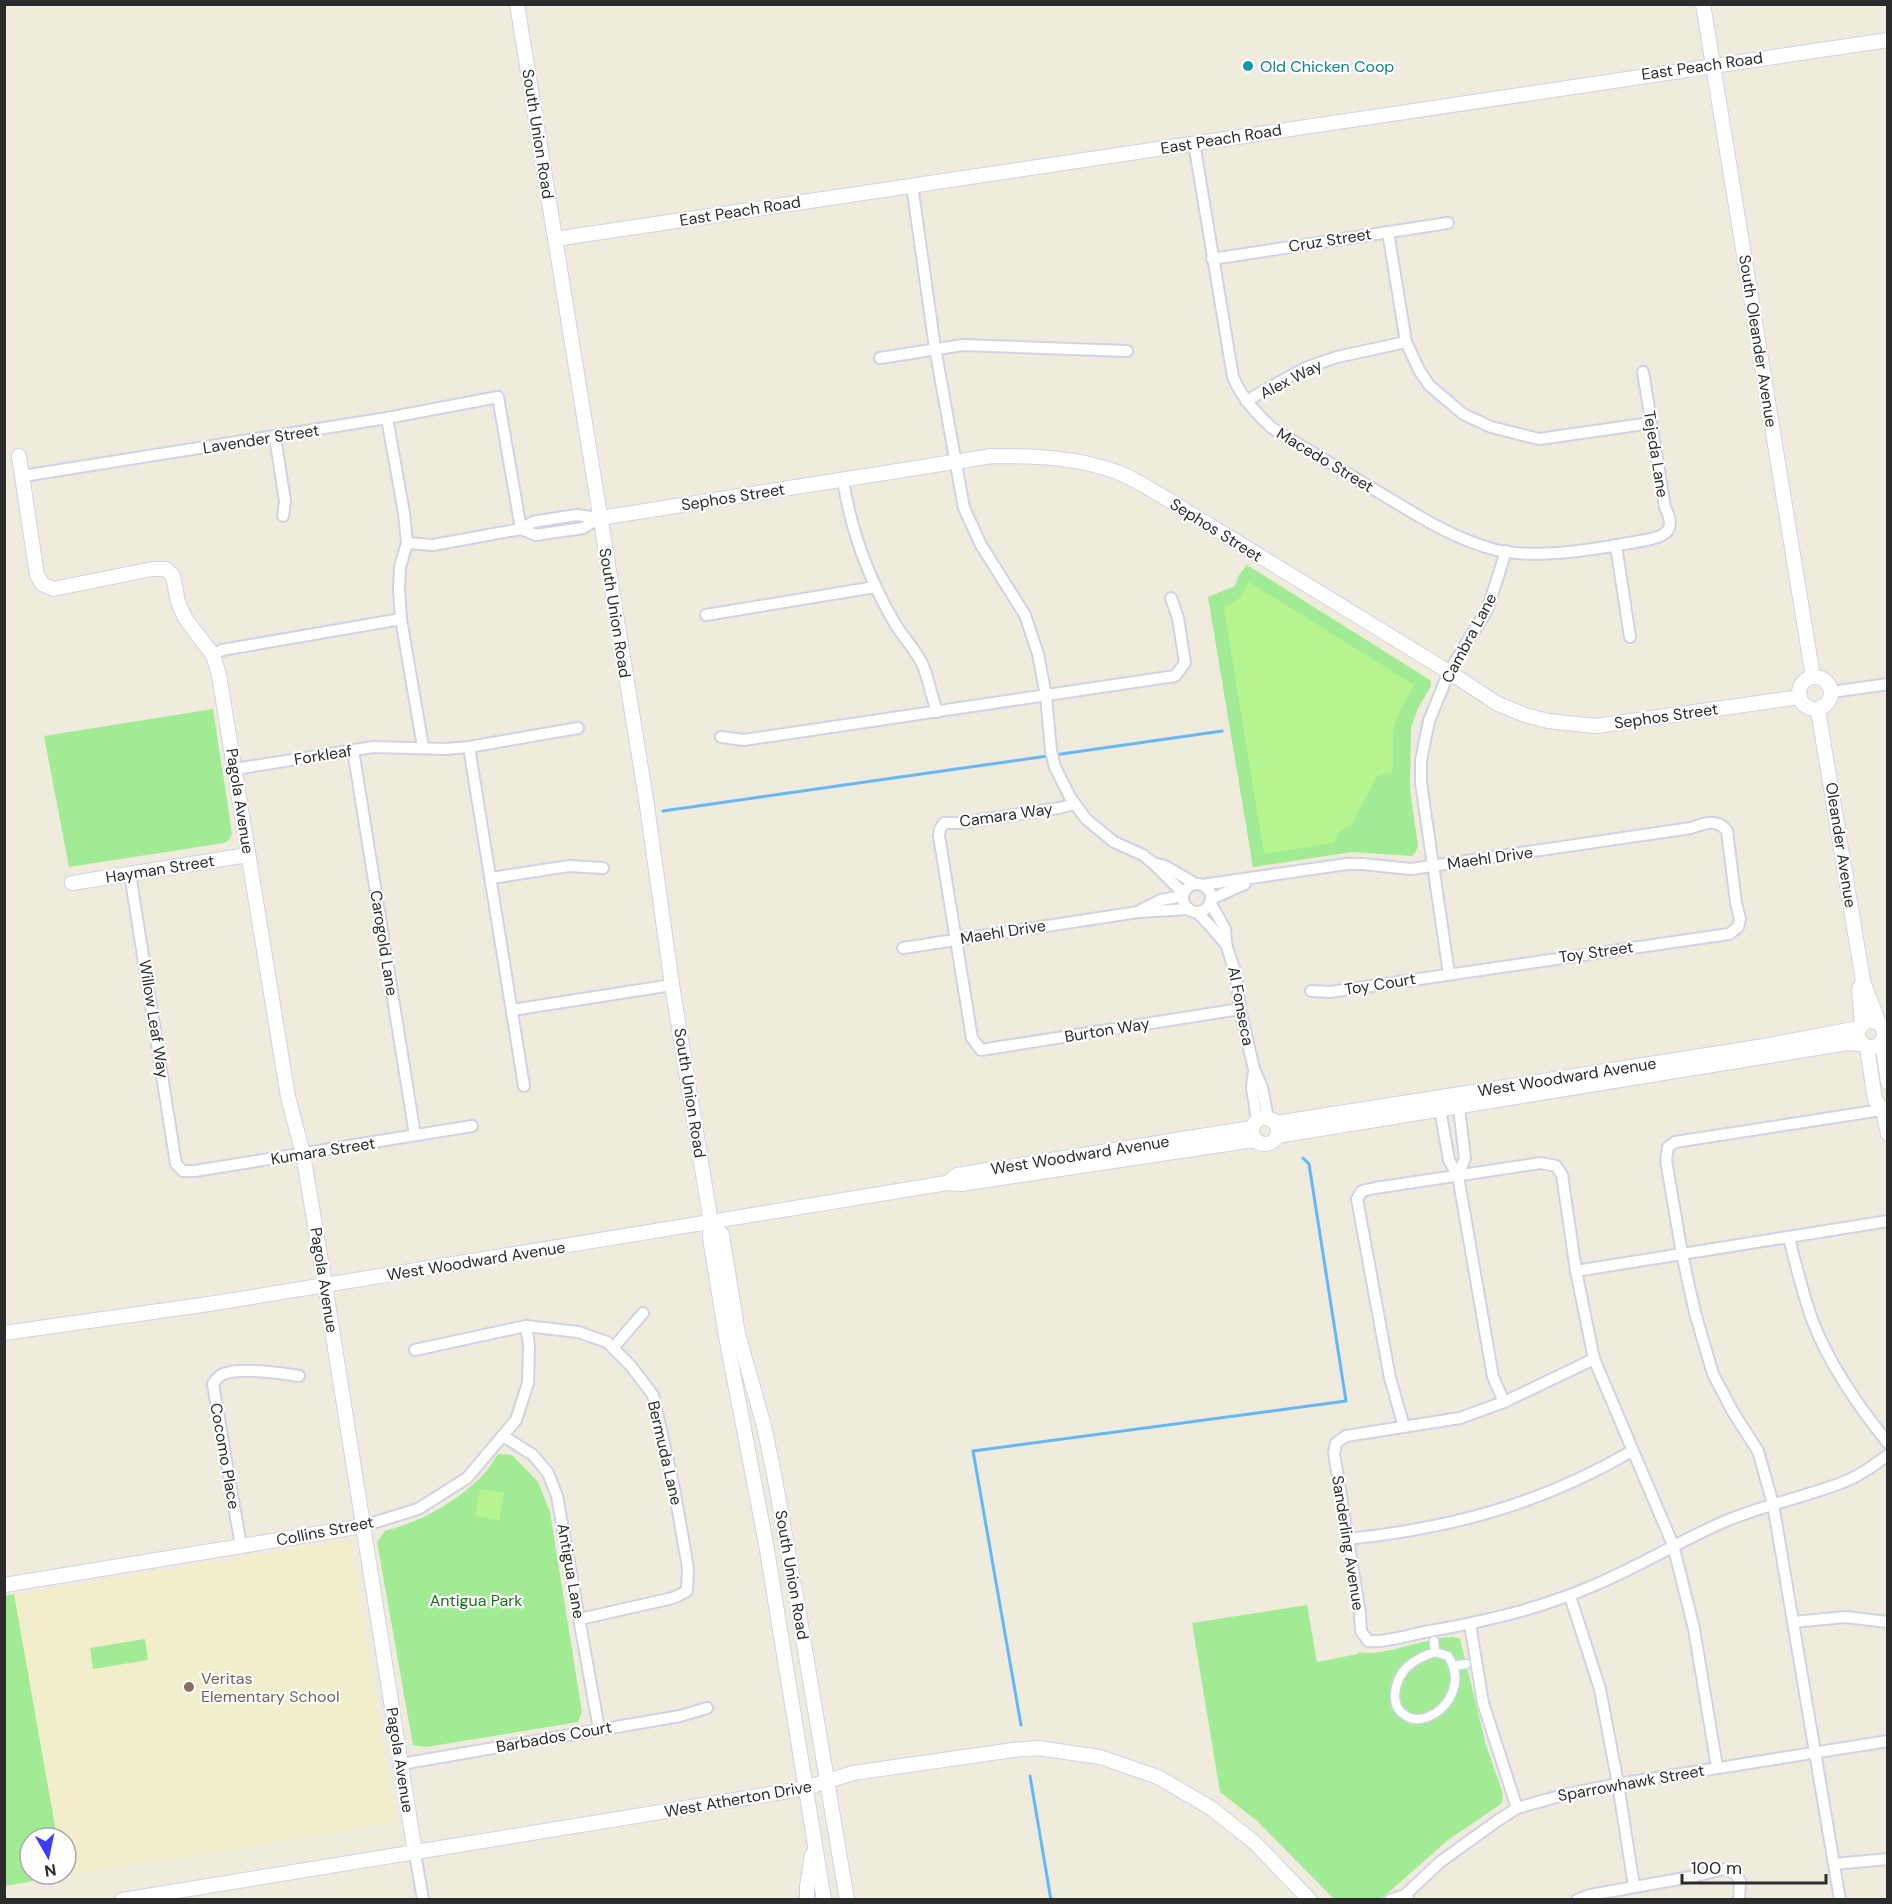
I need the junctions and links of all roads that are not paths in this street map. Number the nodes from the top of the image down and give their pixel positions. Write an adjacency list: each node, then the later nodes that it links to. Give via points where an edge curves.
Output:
1 (517, 4): 9 (street, South Union Road)
2 (1703, 4): 4 (street, South Oleander Avenue)
3 (1887, 39): 4 (street, East Peach Road)
4 (1713, 64): 5 (street, East Peach Road); 38 (street, South Oleander Avenue)
5 (1194, 142): 6 (street, East Peach Road); 10 (street, Macedo Street)
6 (912, 185): 9 (street, East Peach Road); 12 (street)
7 (1448, 223): 8 (street, Cruz Street)
8 (1388, 232): 10 (street, Cruz Street); 11 (street)
9 (555, 238): 25 (street, South Union Road)
10 (1212, 259): 16 (street, Macedo Street, via 1233,377)
11 (1406, 342): 16 (street, Alex Way, via 1305,368); 18 (street, via 1429,385 1463,414 1491,427 1539,439)
12 (934, 348): 13 (street, via 995,345); 14 (street); 21 (street)
13 (1126, 351)
14 (880, 358)
15 (1643, 372): 18 (street, Tejeda Lane)
16 (1246, 401): 30 (street, Macedo Street, via 1272,428 1436,526 1469,541)
17 (387, 418): 19 (street, Lavender Street); 26 (street, Lavender Street, via 498,397); 28 (street)
18 (1651, 423): 27 (street, Tejeda Lane, via 1670,518)
19 (275, 437): 22 (street, Lavender Street); 24 (street)
20 (18, 456): 22 (street)
21 (955, 462): 23 (street, Sephos Street); 37 (street, Sephos Street, via 992,456 1036,456 1073,460 1118,472); 41 (street, via 968,517 1024,615 1038,654)
22 (23, 476): 36 (street, via 37,575 42,584 53,589 153,569 166,570 173,576 185,618)
23 (843, 480): 25 (street, Sephos Street); 31 (street, via 856,539)
24 (284, 516)
25 (600, 518): 26 (street, via 555,518 533,522); 73 (street, South Union Road)
26 (521, 530): 28 (street, via 433,545)
27 (1665, 534): 29 (street, Macedo Street)
28 (407, 543): 34 (street, via 400,567)
29 (1616, 546): 30 (street, Macedo Street, via 1540,553); 35 (street)
30 (1506, 551): 37 (street, Cambra Lane, via 1488,608)
31 (875, 587): 33 (street); 44 (street, via 915,650)
32 (1171, 598): 41 (street, via 1185,663 1175,676)
33 (706, 615)
34 (401, 618): 36 (street, via 222,650); 47 (street)
35 (1630, 637)
36 (213, 655): 50 (street, Pagola Avenue)
37 (1449, 672): 42 (street, Sephos Street, via 1498,704 1525,715 1571,725 1617,724); 54 (street, Cambra Lane, via 1429,721 1421,760)
38 (1813, 677): 40 (street, via 1827,682); 42 (street, via 1803,684)
39 (1887, 684): 40 (street)
40 (1832, 692): 43 (street, via 1827,705)
41 (1046, 696): 44 (street); 51 (street, via 1051,751 1061,782)
42 (1800, 697): 43 (street, via 1807,708)
43 (1818, 710): 72 (street, Oleander Avenue)
44 (937, 712): 46 (street, via 744,740)
45 (578, 728): 48 (street, Forkleaf)
46 (721, 737)
47 (423, 747): 48 (street, Forkleaf); 49 (street, Forkleaf)
48 (469, 747): 57 (street)
49 (353, 750): 50 (street, Forkleaf); 89 (street, Carogold Lane)
50 (235, 769): 52 (street, Pagola Avenue)
51 (1074, 804): 53 (street, via 1114,842); 68 (street, Camara Way, via 944,824 939,836)
52 (248, 855): 56 (street, Hayman Street); 90 (street, Pagola Avenue, via 288,1097)
53 (1153, 863): 59 (street); 61 (street)
54 (1434, 866): 58 (street, Maehl Drive, via 1401,869 1347,864); 67 (street, Maehl Drive, via 1691,828 1708,822 1720,824 1729,837); 71 (street, Cambra Lane)
55 (603, 868): 57 (street, via 569,866)
56 (130, 873): 60 (street, Hayman Street); 91 (street, Willow Leaf Way)
57 (491, 878): 76 (street)
58 (1259, 878): 61 (street, Maehl Drive); 64 (street, Maehl Drive)
59 (1170, 881): 62 (street); 63 (street)
60 (72, 883)
61 (1199, 884): 62 (street, via 1189,886); 64 (street, via 1208,889)
62 (1183, 895): 63 (street, Maehl Drive); 65 (street, via 1184,903)
63 (1161, 900): 66 (street, Maehl Drive)
64 (1210, 900): 65 (street, via 1206,908); 69 (street, Al Fonseca, via 1225,928)
65 (1193, 910): 66 (street, Maehl Drive); 69 (street, Al Fonseca)
66 (1138, 912): 68 (street, Maehl Drive)
67 (1739, 924): 71 (street, Toy Street, via 1729,934)
68 (955, 939): 70 (street, Maehl Drive); 75 (street, Burton Way, via 972,1038 981,1050)
69 (1226, 944): 75 (street, Al Fonseca, via 1233,962)
70 (903, 948)
71 (1449, 974): 74 (street, Toy Court, via 1330,992)
72 (1863, 981): 77 (street, Oleander Avenue, via 1859,990); 78 (street, Oleander Avenue)
73 (672, 985): 76 (street); 94 (street, South Union Road)
74 (1311, 991)
75 (1240, 1009): 87 (street, Al Fonseca, via 1262,1087)
76 (512, 1010): 81 (street)
77 (1860, 1026): 78 (street, West Woodward Avenue, via 1870,1021); 79 (street, Oleander Avenue); 82 (street, West Woodward Avenue)
78 (1884, 1032): 79 (street, West Woodward Avenue, via 1875,1047); 80 (street, Oleander Avenue)
79 (1864, 1045): 82 (street, West Woodward Avenue, via 1837,1045); 85 (street, Oleander Avenue, via 1875,1100)
80 (1887, 1082)
81 (524, 1086)
82 (1482, 1097): 83 (street, West Woodward Avenue)
83 (1458, 1101): 84 (street, West Woodward Avenue); 92 (street, via 1465,1158)
84 (1439, 1103): 87 (street, West Woodward Avenue); 92 (street, via 1449,1160)
85 (1886, 1107): 88 (street, Oleander Avenue); 96 (street, via 1675,1142 1668,1147 1666,1160)
86 (472, 1126): 89 (street, Kumara Street)
87 (1264, 1128): 94 (street, West Woodward Avenue, via 961,1184)
88 (1887, 1134)
89 (415, 1136): 90 (street, Kumara Street)
90 (303, 1154): 91 (street, Kumara Street, via 195,1171 183,1171); 98 (street, Pagola Avenue)
91 (176, 1164)
92 (1458, 1176): 97 (street, via 1541,1164 1556,1166 1562,1175); 106 (street, via 1493,1377); 107 (street, via 1375,1188 1362,1191 1357,1198 1390,1378)
93 (1887, 1221): 95 (street)
94 (711, 1222): 98 (street, West Woodward Avenue); 133 (street, South Union Road, via 722,1235 738,1334 764,1426); 135 (street, South Union Road, via 710,1238 726,1336 766,1544)
95 (1789, 1238): 96 (street); 109 (street, via 1813,1323 1840,1376)
96 (1682, 1254): 97 (street); 112 (street, via 1713,1374 1758,1451)
97 (1576, 1271): 104 (street)
98 (325, 1285): 101 (street, West Woodward Avenue); 113 (street, Pagola Avenue)
99 (643, 1312): 102 (street)
100 (526, 1326): 102 (street, Bermuda Lane, via 578,1332); 103 (street, Bermuda Lane); 108 (street, Collins Street, via 528,1383 516,1420)
101 (4, 1333)
102 (613, 1348): 119 (street, Bermuda Lane, via 653,1395 686,1556 687,1591 674,1598)
103 (415, 1350)
104 (1594, 1359): 106 (street); 110 (street)
105 (299, 1376): 116 (street, Cocomo Place, via 228,1372 213,1384)
106 (1504, 1402): 107 (street, via 1460,1418)
107 (1404, 1427): 114 (street, Sanderling Avenue, via 1346,1436 1336,1443 1334,1453)
108 (503, 1436): 113 (street, Collins Street, via 467,1478 418,1509); 119 (street, Antigua Lane, via 533,1455 548,1473 560,1509)
109 (1887, 1443)
110 (1632, 1451): 114 (street, via 1530,1500 1475,1517); 115 (street)
111 (1887, 1455): 112 (street, via 1842,1483)
112 (1773, 1504): 115 (street); 120 (street)
113 (363, 1526): 116 (street, Collins Street); 131 (street, Pagola Avenue)
114 (1348, 1539): 122 (street, Sanderling Avenue, via 1361,1630 1368,1641)
115 (1673, 1545): 118 (street); 132 (street, via 1694,1629)
116 (241, 1546): 117 (street, Collins Street)
117 (4, 1585)
118 (1570, 1596): 122 (street); 134 (street, via 1600,1689)
119 (580, 1619): 128 (street, Antigua Lane)
120 (1794, 1622): 121 (street, via 1845,1617); 130 (street)
121 (1887, 1622)
122 (1470, 1624): 136 (street, via 1483,1703)
123 (1434, 1641): 124 (street)
124 (1435, 1652): 126 (street, via 1448,1656); 126 (street, via 1406,1668 1397,1682 1395,1700 1402,1713 1416,1719 1430,1717 1446,1705 1455,1687)
125 (1466, 1664): 126 (street)
126 (1455, 1666)
127 (707, 1708): 128 (street, Barbados Court)
128 (599, 1729): 131 (street, Barbados Court)
129 (1887, 1741): 130 (street, Sparrowhawk Street)
130 (1815, 1752): 132 (street, Sparrowhawk Street); 140 (street)
131 (401, 1764): 138 (street, Pagola Avenue)
132 (1717, 1767): 134 (street, Sparrowhawk Street)
133 (828, 1782): 135 (street, West Atherton Drive); 148 (street, South Union Road); 149 (street, West Atherton Drive, via 853,1773 1013,1750 1038,1748 1100,1757 1158,1777 1211,1808 1255,1843)
134 (1618, 1784): 136 (street, Sparrowhawk Street); 141 (street)
135 (805, 1788): 137 (street, South Union Road); 138 (street, West Atherton Drive)
136 (1517, 1808): 143 (street, Sparrowhawk Street, via 1440,1862)
137 (814, 1841): 146 (street); 147 (street, South Union Road)
138 (415, 1853): 142 (street, West Atherton Drive); 145 (street)
139 (1887, 1859): 140 (street)
140 (1834, 1864): 153 (street)
141 (1634, 1886): 151 (street); 152 (street, via 1724,1869 1735,1873 1740,1881)
142 (153, 1897): 144 (street, West Atherton Drive)
143 (1406, 1898): 150 (street)
144 (122, 1899)
145 (423, 1899)
146 (807, 1899)
147 (824, 1899)
148 (847, 1899)
149 (1310, 1899)
150 (1390, 1899)
151 (1577, 1899)
152 (1739, 1899)
153 (1840, 1899)

